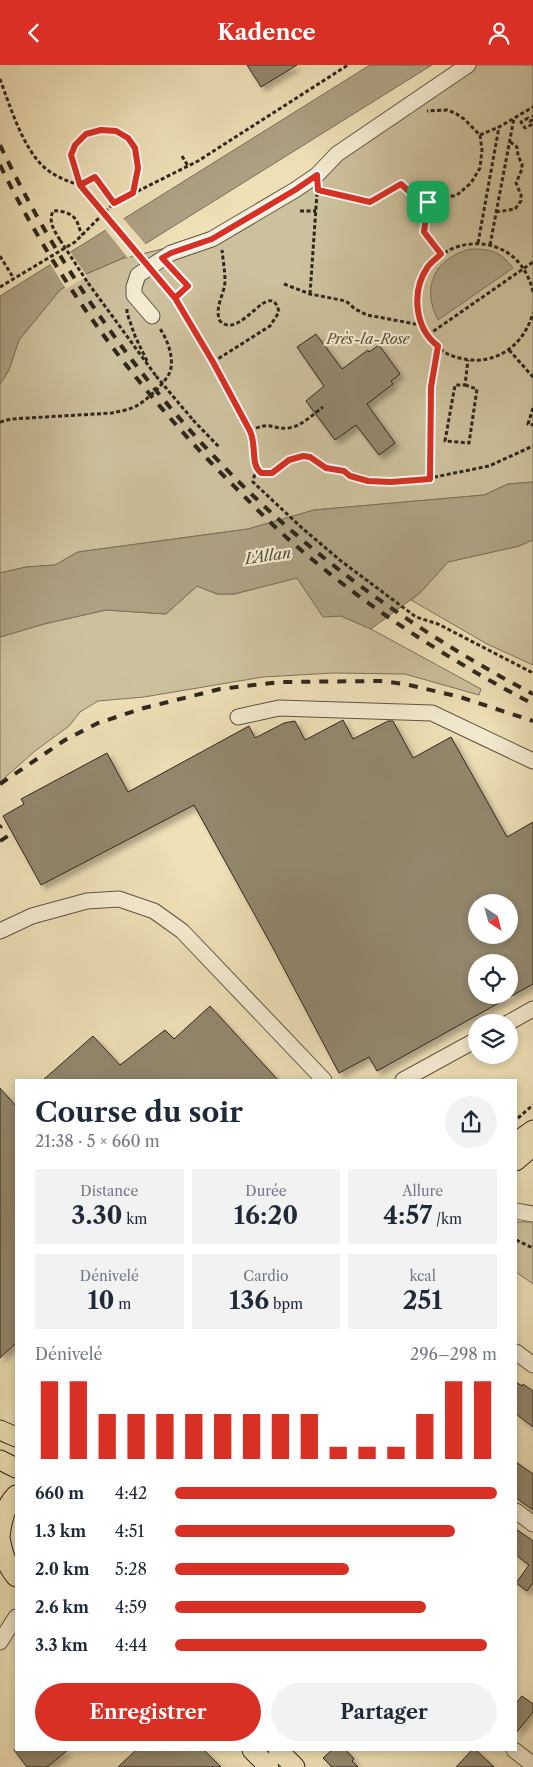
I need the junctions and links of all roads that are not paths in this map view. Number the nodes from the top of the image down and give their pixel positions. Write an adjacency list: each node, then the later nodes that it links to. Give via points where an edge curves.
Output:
1 (468, 65): 2 (street, via 337,154 317,175 295,190 212,239 171,253 138,275 134,295)
2 (152, 316)
3 (238, 717): 4 (street, via 279,708 432,713)
4 (533, 761)
5 (0, 931): 9 (street, via 32,916 87,901 119,899 154,911 182,931)
6 (533, 1009): 7 (street)
7 (518, 1017)
8 (468, 1044): 10 (street)
9 (323, 1079)
10 (405, 1079)
11 (533, 1130): 12 (main road)
12 (517, 1141)
13 (533, 1146): 14 (main road)
14 (517, 1160)
15 (517, 1211): 16 (street)
16 (533, 1214)
17 (517, 1353): 18 (street)
18 (533, 1365)
19 (0, 1430): 20 (main road)
20 (15, 1437)
21 (0, 1460): 22 (main road)
22 (15, 1468)
23 (15, 1496): 26 (main road)
24 (517, 1512): 25 (street)
25 (533, 1524)
26 (1, 1539): 27 (main road, via 10,1570)
27 (15, 1576)
28 (15, 1619): 29 (street)
29 (0, 1642)
30 (253, 1751): 34 (main road)
31 (279, 1751): 35 (main road)
32 (515, 1751): 33 (street)
33 (528, 1761)
34 (269, 1767)
35 (295, 1767)

